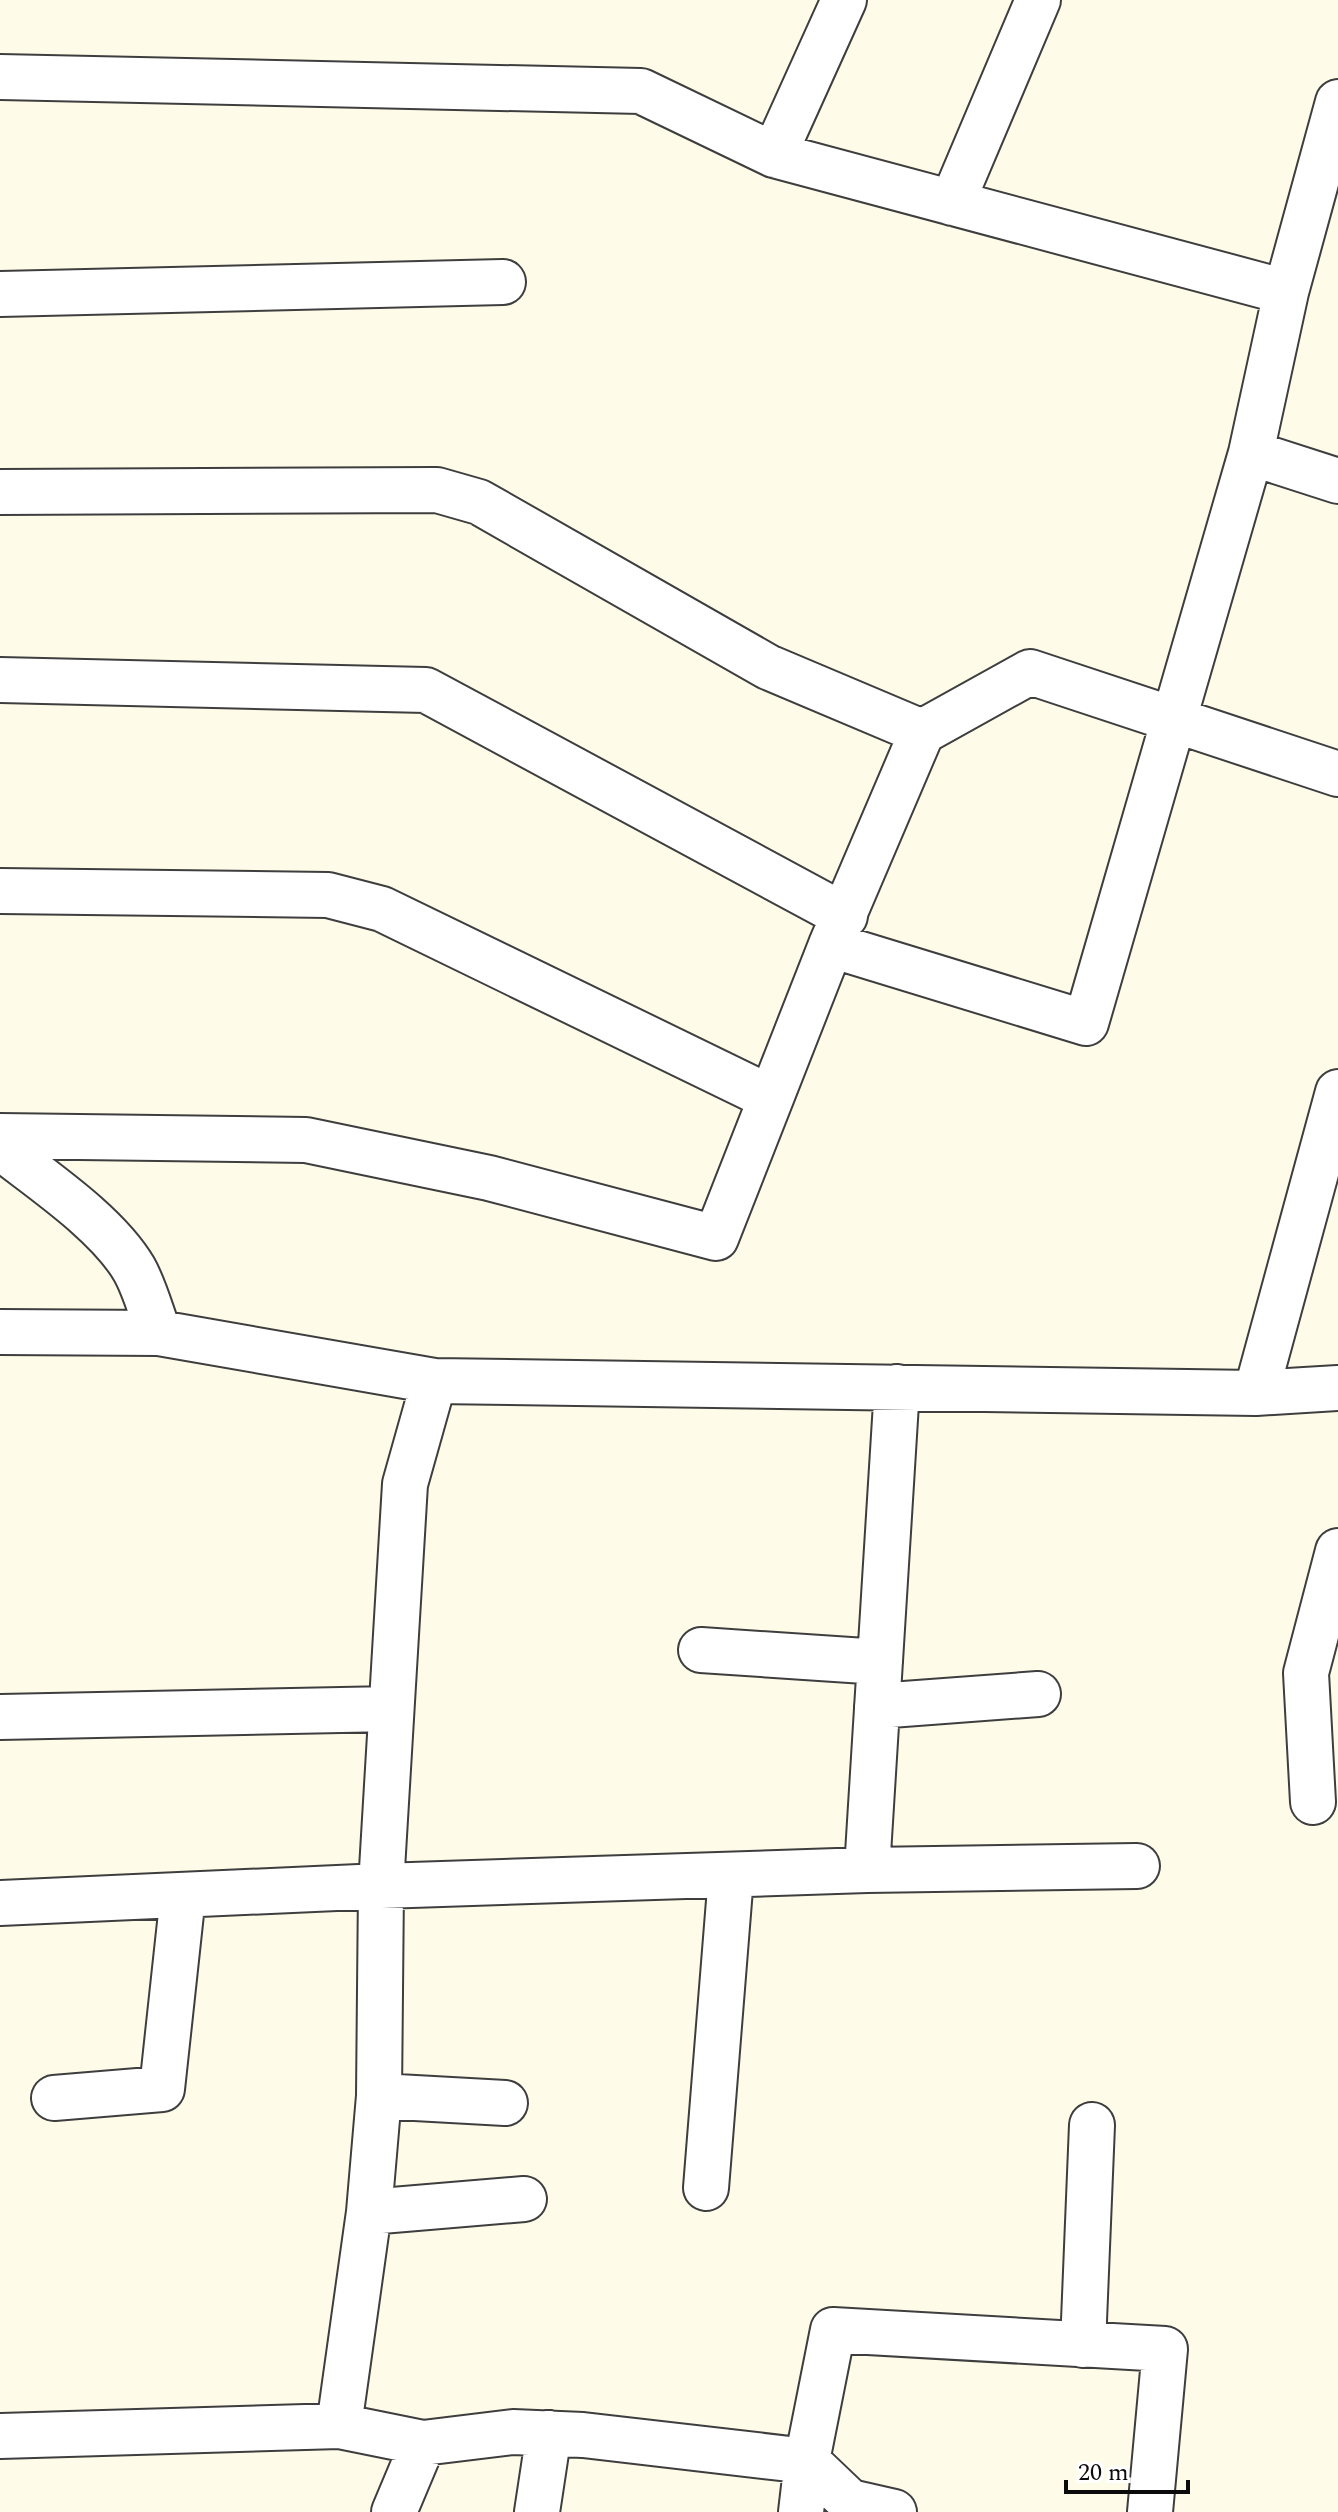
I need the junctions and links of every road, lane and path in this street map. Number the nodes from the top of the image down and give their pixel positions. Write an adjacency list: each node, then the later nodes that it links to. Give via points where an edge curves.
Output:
1 (844, 0): 5 (street)
2 (1038, 0): 6 (street)
3 (0, 77): 5 (street, via 641,91)
4 (1338, 102): 8 (street)
5 (774, 155): 6 (street)
6 (952, 203): 8 (street)
7 (503, 282): 9 (street)
8 (1286, 292): 10 (street)
9 (0, 294)
10 (1251, 453): 11 (street); 14 (street)
11 (1338, 481)
12 (0, 492): 15 (street, via 437,490 479,502 768,667)
13 (0, 680): 18 (street, via 426,690)
14 (1175, 721): 15 (street, via 1030,672); 16 (street); 18 (street, via 1086,1023)
15 (922, 732): 18 (street)
16 (1338, 774)
17 (0, 891): 20 (street, via 328,895 382,909)
18 (838, 930): 20 (street)
19 (1338, 1092): 28 (street)
20 (771, 1098): 21 (street, via 716,1238 489,1178 306,1140)
21 (0, 1136)
22 (0, 1147): 24 (street, via 106,1235 134,1269)
23 (0, 1332): 24 (street)
24 (159, 1333): 25 (street)
25 (434, 1381): 26 (street); 34 (street, via 405,1484)
26 (897, 1387): 28 (street); 31 (street)
27 (1338, 1388): 28 (street)
28 (1256, 1393)
29 (1338, 1551): 36 (street, via 1306,1673)
30 (701, 1650): 31 (street)
31 (880, 1662): 33 (street)
32 (1038, 1694): 33 (street)
33 (877, 1706): 39 (street)
34 (391, 1709): 35 (street); 41 (street)
35 (0, 1717)
36 (1324, 1748): 37 (street)
37 (1313, 1802)
38 (1137, 1866): 39 (street)
39 (867, 1870): 40 (street)
40 (731, 1876): 41 (street); 48 (street)
41 (381, 1886): 42 (street); 44 (street)
42 (183, 1895): 43 (street); 45 (street, via 162,2089)
43 (0, 1903)
44 (379, 2096): 46 (street); 50 (street)
45 (54, 2098)
46 (505, 2103)
47 (1092, 2125): 51 (street)
48 (706, 2188)
49 (524, 2199): 50 (street)
50 (369, 2212): 52 (street)
51 (1083, 2345): 56 (street, via 833,2330); 61 (street, via 1165,2349)
52 (339, 2426): 54 (street); 55 (street)
53 (549, 2433): 55 (street); 56 (street); 58 (street)
54 (0, 2436)
55 (423, 2443): 57 (street)
56 (807, 2461): 59 (street); 60 (street, via 850,2502)
57 (394, 2512)
58 (537, 2512)
59 (801, 2512)
60 (894, 2512)
61 (1150, 2512)

